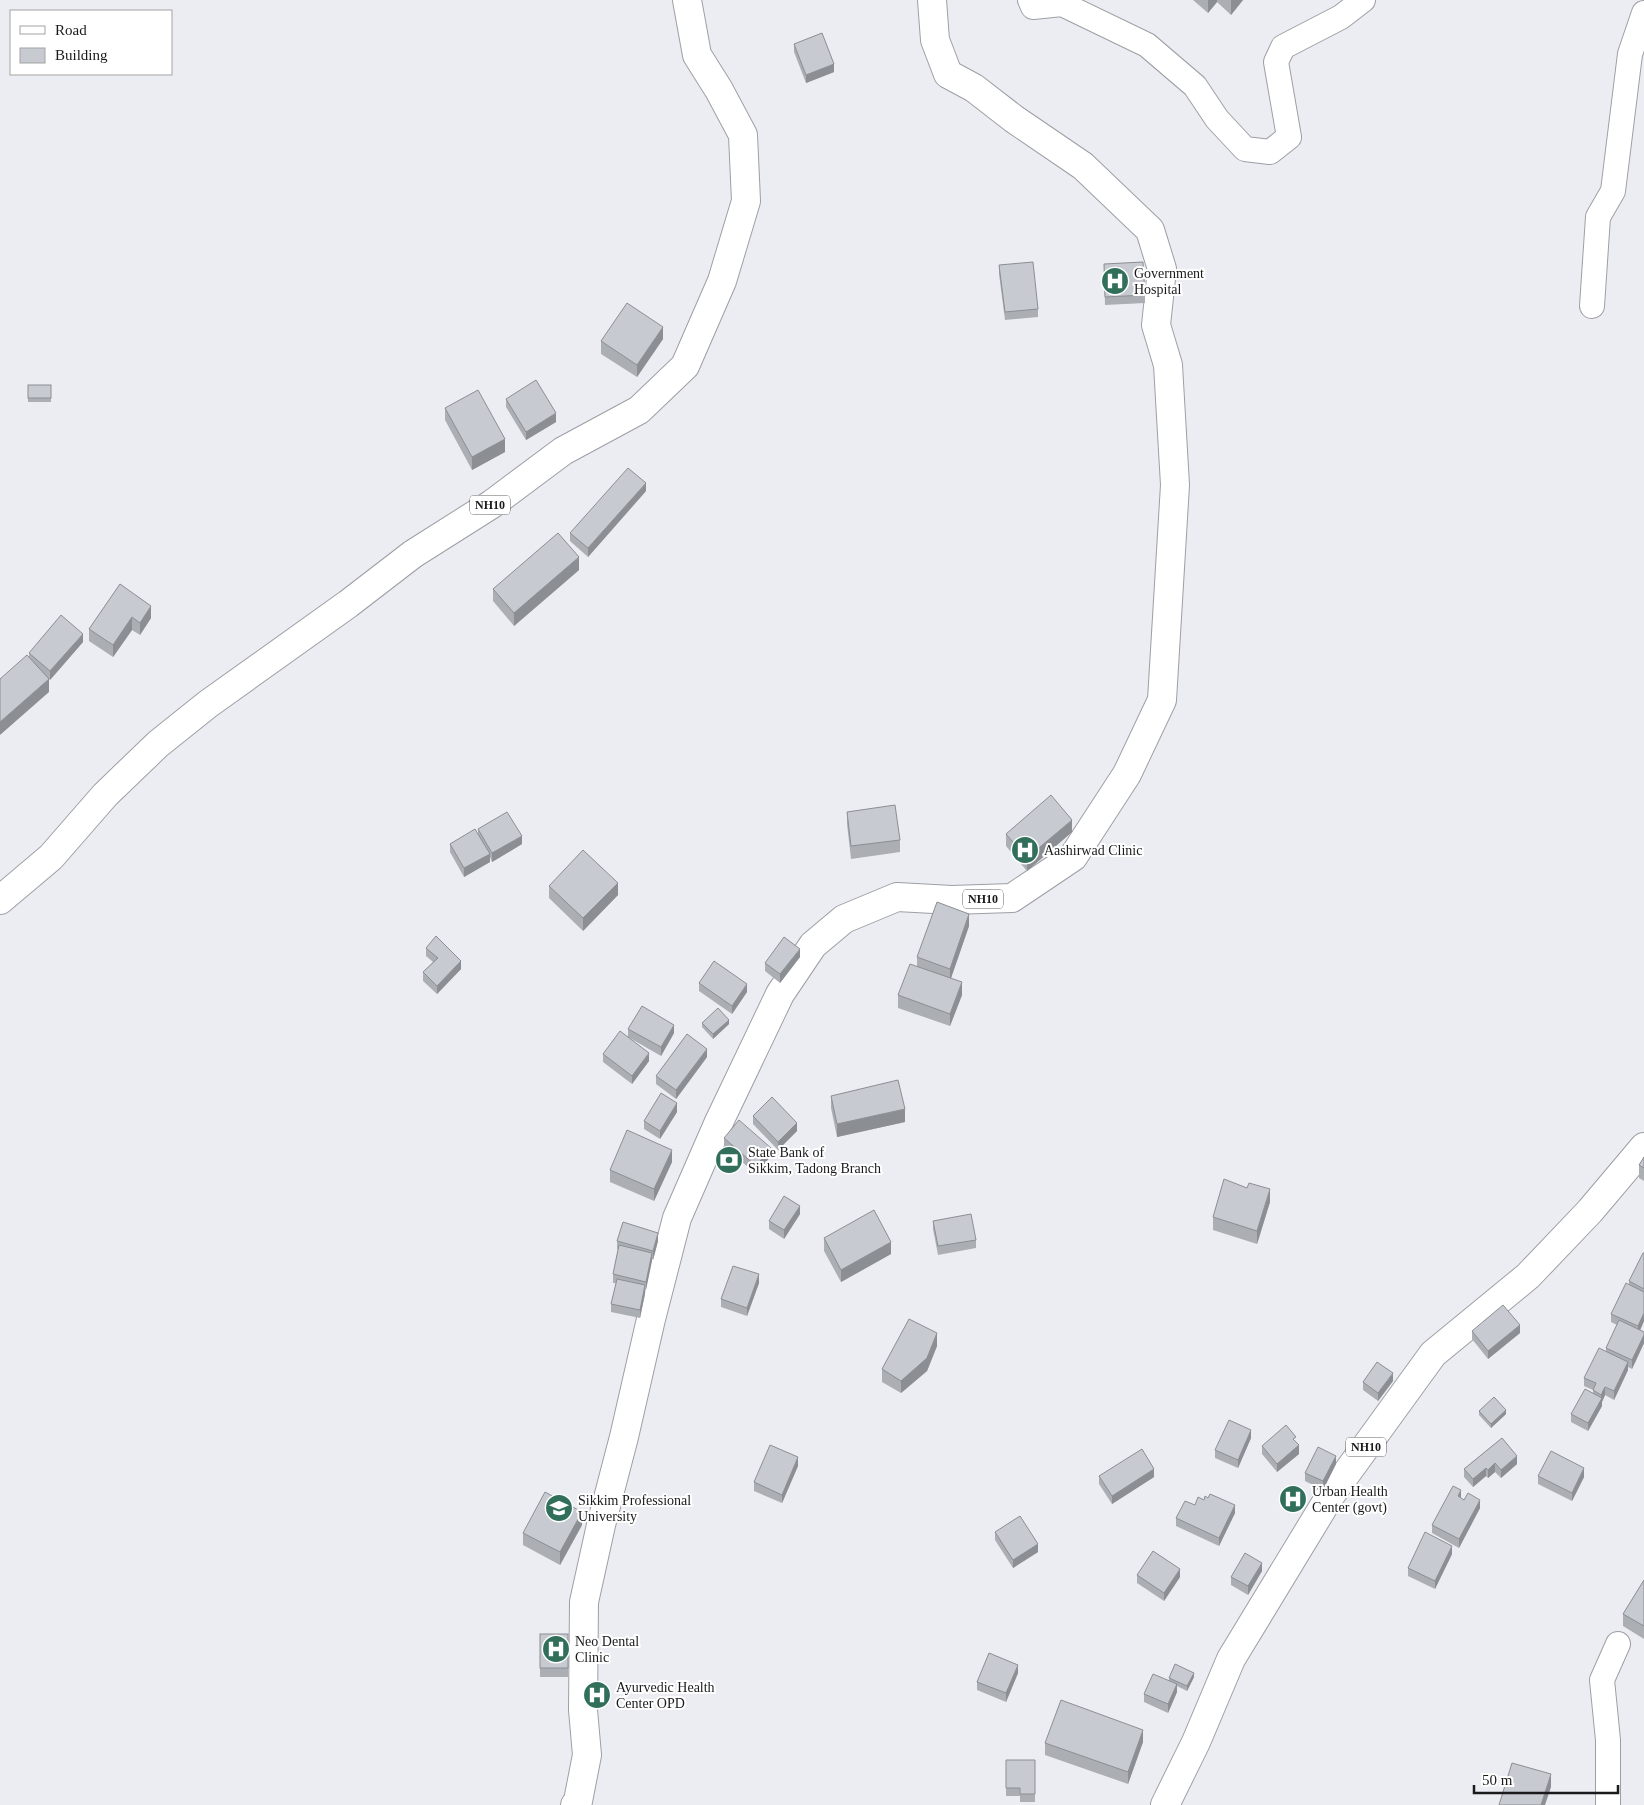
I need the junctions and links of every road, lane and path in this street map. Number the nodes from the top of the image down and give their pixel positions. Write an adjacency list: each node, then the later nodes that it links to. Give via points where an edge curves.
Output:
1 (687, 0): 7 (highway, NH10, via 697,55 743,135 746,201 722,280 685,366 639,410 563,451 492,504 413,554 208,704 158,744 105,795 51,858)
2 (932, 0): 10 (highway, NH10, via 934,40 948,74 974,88 1083,166 1150,230 1162,269 1156,325 1168,366 1175,485 1162,700 1127,774 1073,856 1012,898 952,900 897,897 844,919 813,945 780,994 677,1218 651,1319 584,1602 583,1710 587,1755)
3 (1030, 0): 4 (street, via 1033,6 1062,4 1147,45 1195,86 1217,119 1245,149 1270,152 1289,137 1276,62 1282,47 1341,17)
4 (1363, 0)
5 (1644, 13): 6 (street, via 1630,54 1613,191 1598,217)
6 (1592, 306)
7 (0, 900)
8 (1644, 1147): 11 (highway, NH10, via 1590,1211 1528,1276 1432,1354 1330,1496 1231,1659)
9 (1618, 1644): 12 (street, via 1602,1680 1608,1740)
10 (575, 1805)
11 (1165, 1805)
12 (1608, 1805)

